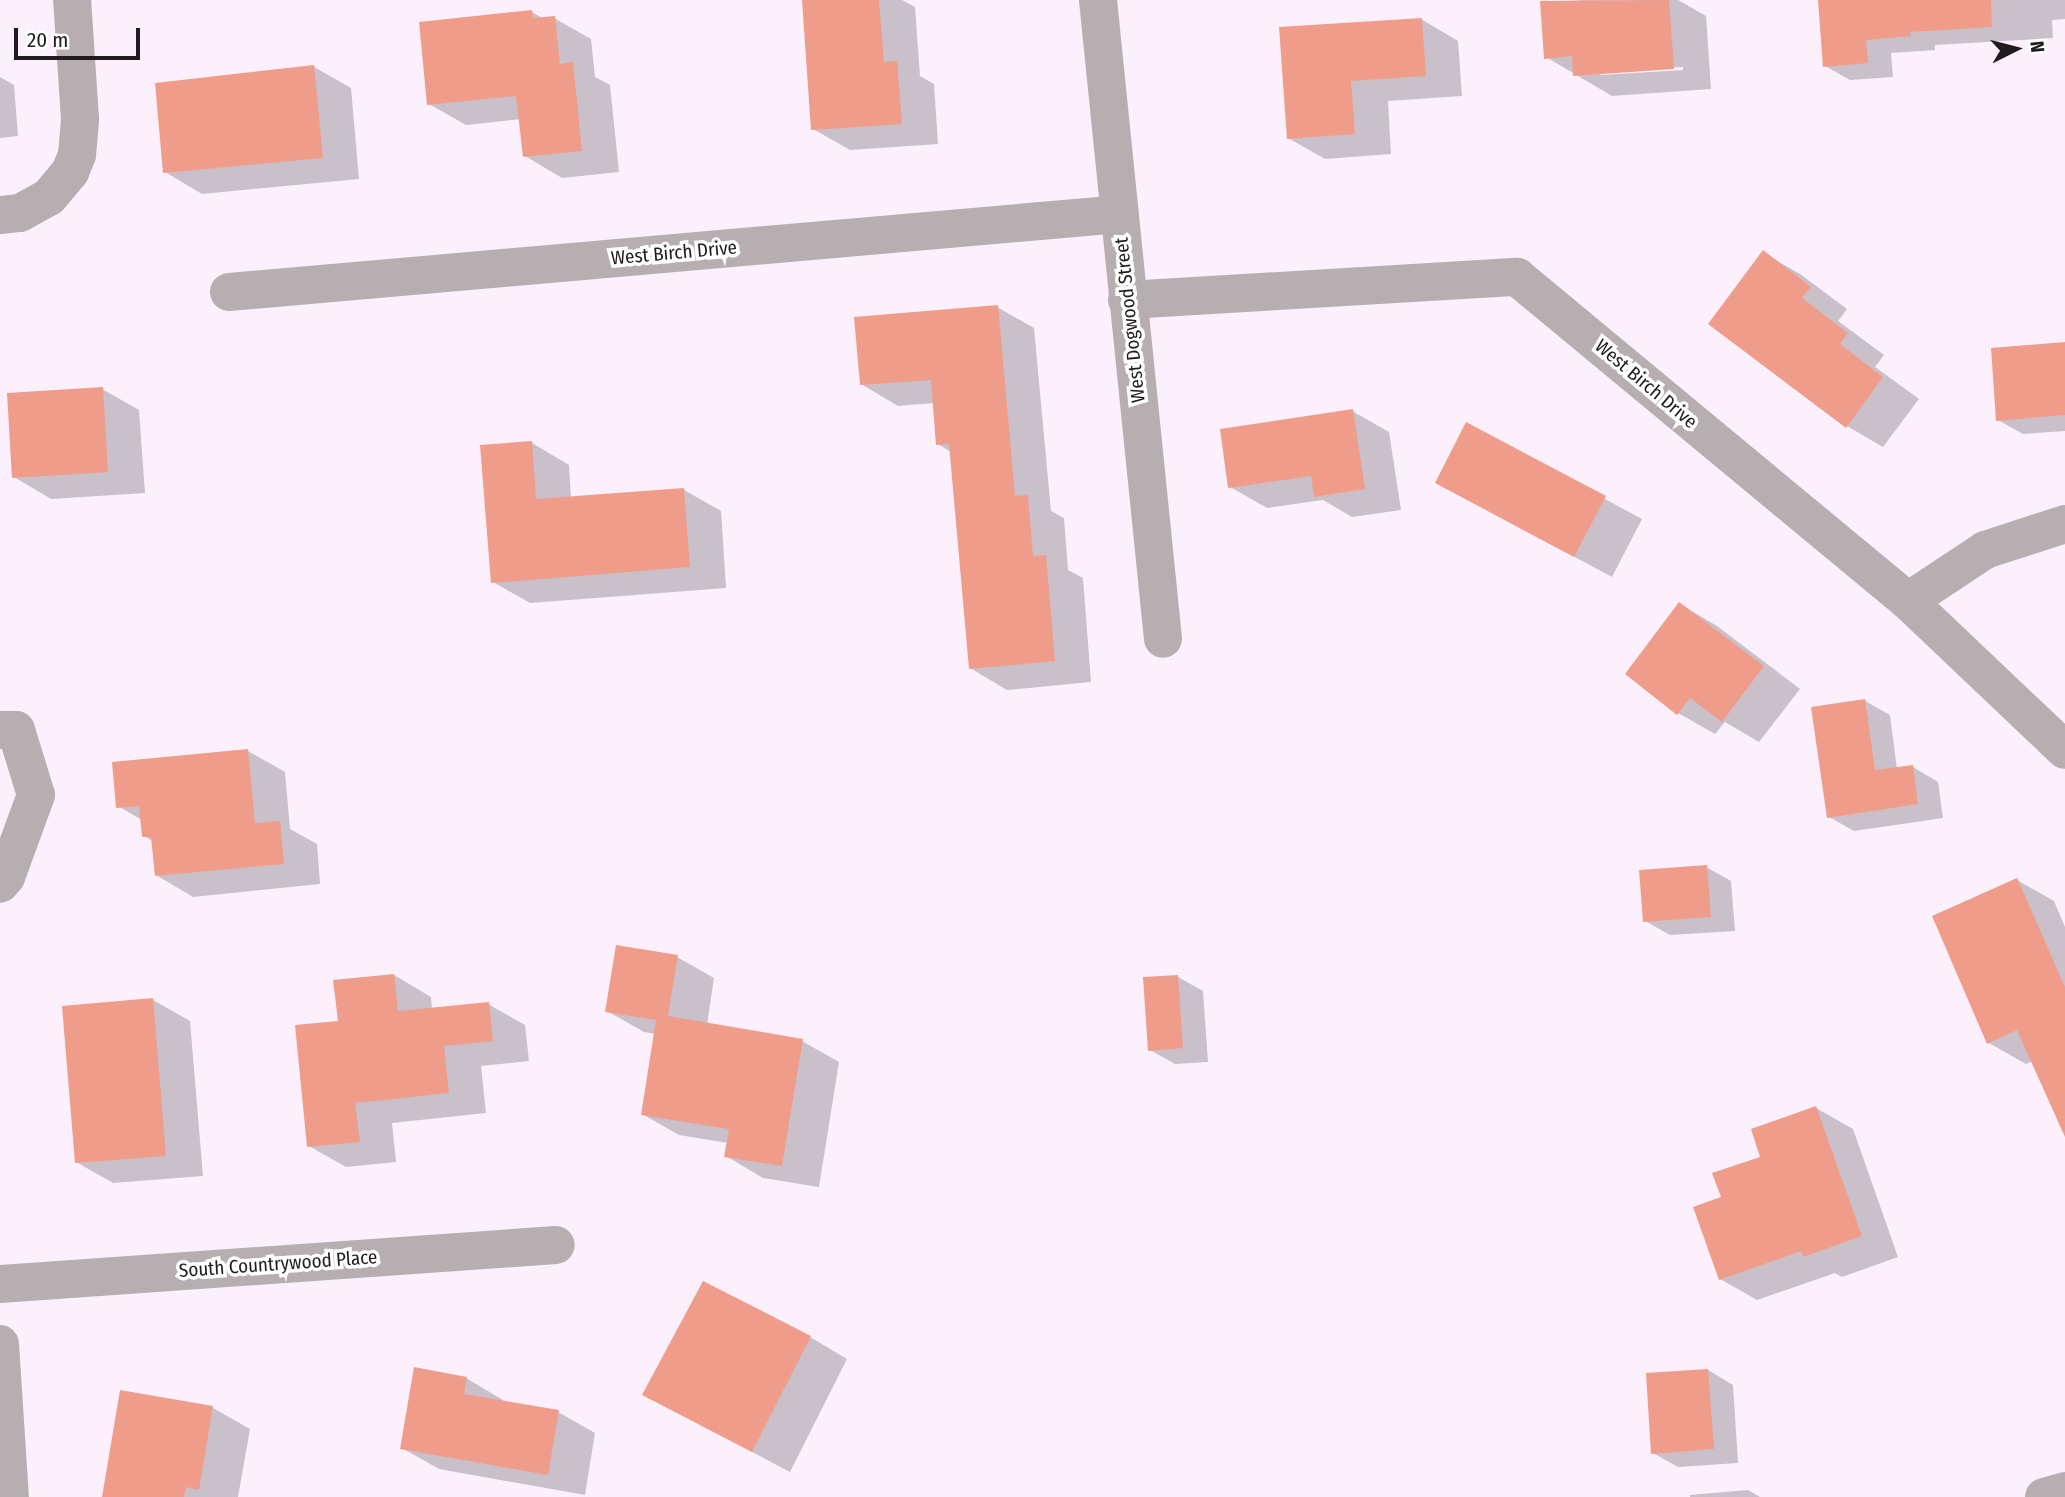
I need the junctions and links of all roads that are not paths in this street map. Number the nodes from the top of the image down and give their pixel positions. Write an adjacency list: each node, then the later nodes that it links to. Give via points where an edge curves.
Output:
1 (72, 0): 4 (street, via 80,136 70,172 38,205)
2 (1098, 0): 3 (street, West Dogwood Street)
3 (1120, 214): 5 (street, West Birch Drive); 6 (street, West Dogwood Street)
4 (0, 215)
5 (229, 292)
6 (1127, 300): 8 (street, West Birch Drive, via 1517,277); 9 (street, West Dogwood Street)
7 (2065, 524): 8 (street, via 1985,550)
8 (1908, 601): 11 (street, West Birch Drive)
9 (1163, 639)
10 (0, 730): 12 (street, via 16,730 36,795)
11 (2065, 750)
12 (0, 884)
13 (556, 1245): 14 (street, South Countrywood Place)
14 (0, 1284)
15 (0, 1345): 17 (street)
16 (2065, 1491): 18 (street)
17 (10, 1497)
18 (2044, 1497)

